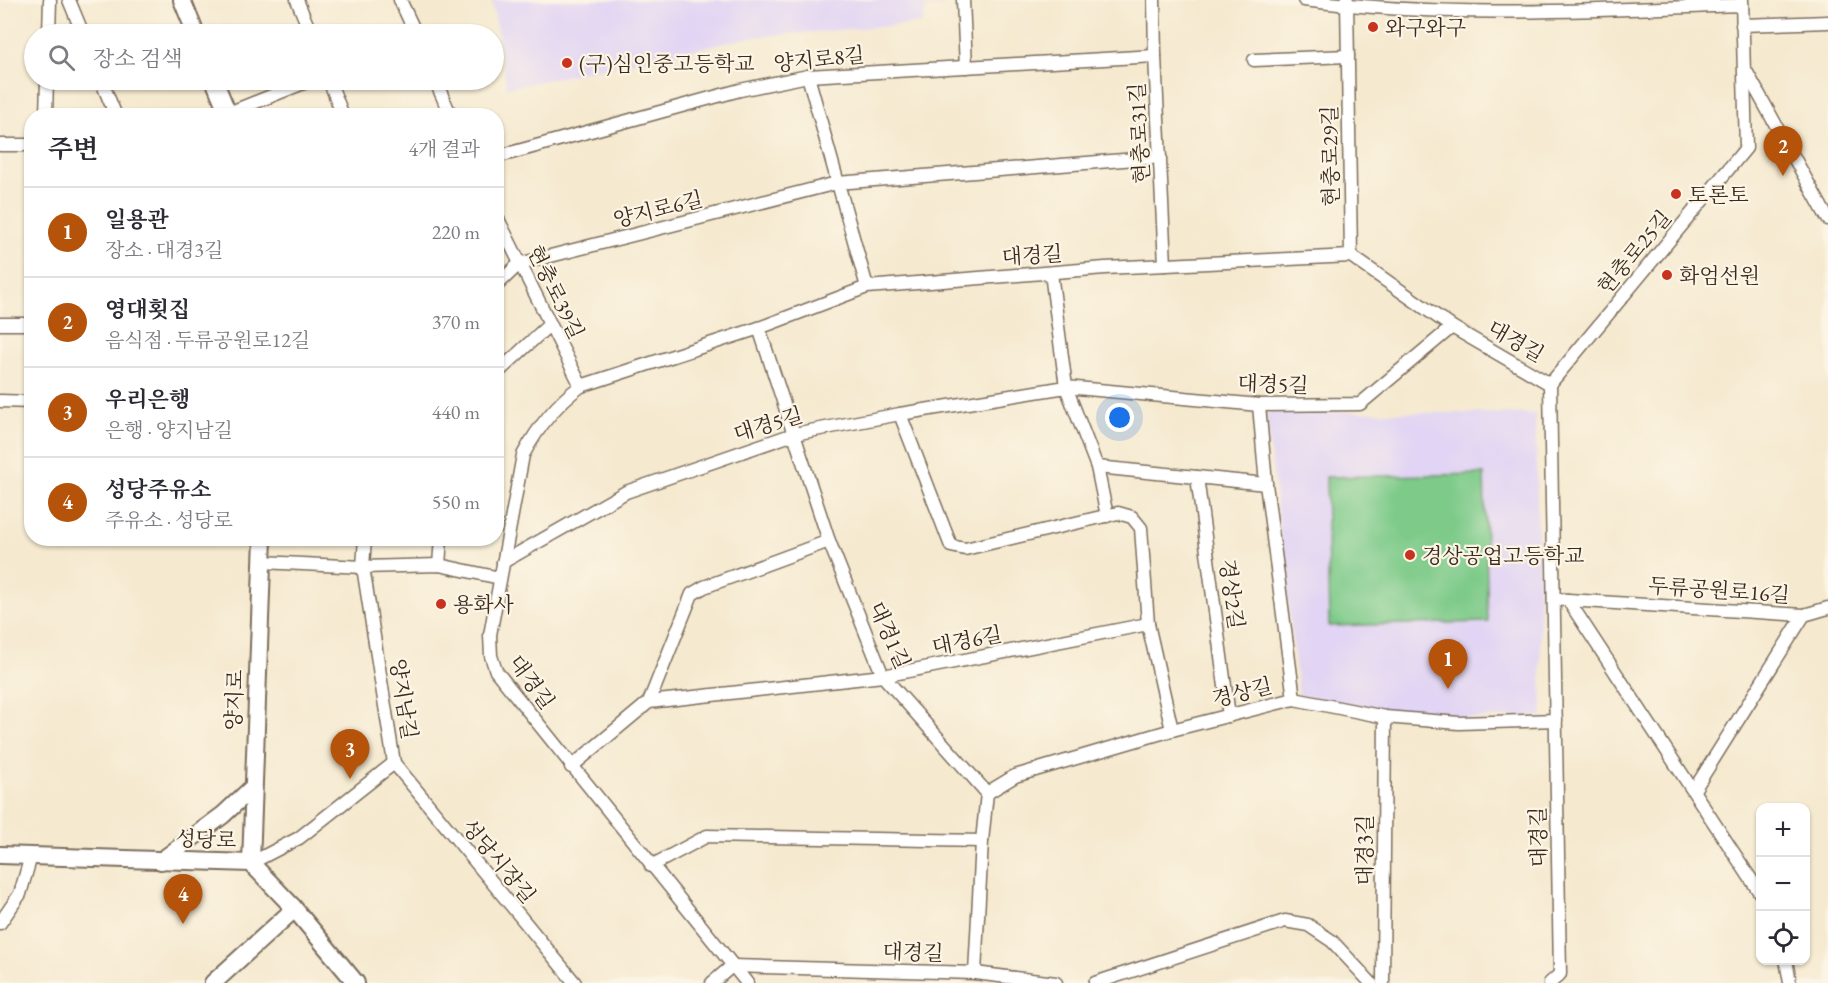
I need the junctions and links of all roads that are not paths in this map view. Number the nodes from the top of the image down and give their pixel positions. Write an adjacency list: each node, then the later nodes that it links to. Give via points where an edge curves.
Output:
1 (50, 0): 13 (street)
2 (69, 0): 14 (street)
3 (182, 0): 15 (main road)
4 (297, 0): 16 (street)
5 (400, 0): 17 (street)
6 (963, 0): 22 (street)
7 (1154, 0): 19 (street, 현충로31길)
8 (1304, 0): 9 (street)
9 (1347, 3): 11 (street, via 1456,11); 20 (street, 현충로29길)
10 (1742, 3): 11 (street); 18 (street, 현충로25길)
11 (1546, 5)
12 (1828, 22): 18 (street)
13 (49, 24)
14 (79, 24)
15 (192, 24)
16 (307, 24)
17 (411, 24)
18 (1742, 25): 23 (street, 현충로25길)
19 (1155, 56): 22 (street, 양지로8길); 40 (street, 현충로31길)
20 (1348, 56): 21 (street); 44 (street, 현충로29길)
21 (1254, 60)
22 (966, 67): 24 (street, 양지로8길)
23 (1744, 67): 42 (street); 56 (street, 현충로25길, via 1746,148)
24 (808, 76): 39 (street, 양지로8길, via 740,90); 41 (street)
25 (47, 90): 31 (street)
26 (105, 90): 32 (street)
27 (217, 90): 33 (main road)
28 (287, 90): 34 (street)
29 (333, 90): 35 (street)
30 (439, 90): 36 (street)
31 (46, 108)
32 (113, 108)
33 (224, 108)
34 (243, 108)
35 (340, 108)
36 (447, 108)
37 (0, 145): 38 (street)
38 (24, 145)
39 (504, 155)
40 (1160, 157): 41 (street, 양지로6길); 46 (street, 현충로31길)
41 (837, 183): 45 (street, 양지로6길); 49 (street)
42 (1828, 219)
43 (504, 232): 45 (street, 현충로39길)
44 (1351, 256): 46 (street, 대경길); 53 (street, 대경길)
45 (519, 264): 48 (street, 양지로6길); 52 (street, 현충로39길)
46 (1165, 265): 47 (street, 대경길)
47 (1051, 273): 49 (street, 대경길); 58 (street)
48 (504, 278)
49 (867, 287): 54 (street, 대경길)
50 (0, 324): 51 (street)
51 (24, 324)
52 (550, 324): 55 (street); 57 (street, 현충로39길)
53 (1452, 327): 56 (street, 대경길); 61 (street, 대경5길, via 1360,404)
54 (759, 328): 57 (street, 대경길); 63 (street, 대경1길)
55 (504, 367)
56 (1550, 384): 77 (street, 대경길)
57 (581, 386): 73 (street, 대경길, via 550,416 523,454)
58 (1066, 387): 61 (street, 대경5길); 62 (street, 대경5길); 64 (street)
59 (0, 401): 60 (street)
60 (24, 402)
61 (1259, 405): 66 (street, 경상길)
62 (900, 414): 63 (street, 대경5길); 67 (street, via 951,546 965,549)
63 (794, 434): 68 (street, 대경1길); 73 (street, 대경5길, via 626,492)
64 (1097, 467): 65 (street); 67 (street)
65 (1197, 477): 66 (street); 85 (street, 경상2길)
66 (1266, 484): 83 (street, 경상길)
67 (1107, 516): 81 (street, via 1118,513 1132,517 1141,528)
68 (829, 540): 82 (street, 대경1길); 84 (street, via 692,594)
69 (263, 546): 72 (main road, 양지로)
70 (364, 546): 75 (street, 양지남길)
71 (440, 546): 74 (street)
72 (262, 562): 75 (street); 91 (main road, 양지로)
73 (503, 562): 76 (street, 대경길)
74 (439, 565): 75 (street); 76 (street)
75 (363, 567): 89 (street, 양지남길)
76 (500, 578): 90 (street, 대경길, via 490,656 496,671)
77 (1554, 599): 78 (street, 두류공원로16길); 87 (street, 대경길)
78 (1568, 600): 80 (street, 두류공원로16길); 92 (street)
79 (1828, 608): 80 (street)
80 (1804, 615): 92 (street, 두류공원로16길)
81 (1148, 624): 82 (street, 대경6길); 88 (street)
82 (883, 676): 84 (street, 대경6길); 93 (street, 대경1길)
83 (1294, 699): 85 (street, 경상길); 86 (street)
84 (649, 702): 90 (street)
85 (1229, 716): 88 (street, 경상길)
86 (1385, 717): 87 (street, via 1459,723); 114 (street, 대경3길)
87 (1556, 720): 115 (street, 대경길, via 1560,974)
88 (1172, 730): 93 (street, 경상길, via 1015,776)
89 (394, 763): 98 (street, 양지남길, via 299,838); 108 (street, 성당시장길)
90 (572, 767): 99 (street, 대경길)
91 (253, 787): 97 (main road, via 224,815); 98 (main road, 양지로)
92 (1694, 790): 100 (street)
93 (987, 793): 94 (street)
94 (982, 841): 99 (street, via 707,837); 105 (street)
95 (0, 855): 96 (main road, 성당로)
96 (31, 856): 97 (main road, 성당로); 102 (street, via 20,894)
97 (162, 861): 98 (main road, 성당로)
98 (251, 863): 101 (main road, 성당로)
99 (651, 866): 104 (street, 대경길)
100 (1756, 886)
101 (293, 907): 106 (main road); 107 (main road, 성당로)
102 (0, 923)
103 (1787, 965): 116 (street)
104 (732, 966): 105 (street, 대경길); 109 (street); 110 (street)
105 (975, 973): 111 (street, 대경길)
106 (213, 983)
107 (356, 983)
108 (575, 983)
109 (712, 983)
110 (747, 983)
111 (1056, 983)
112 (1095, 983): 113 (street, via 1285,921 1308,925 1332,941)
113 (1371, 983)
114 (1383, 983)
115 (1550, 983)
116 (1790, 983)

